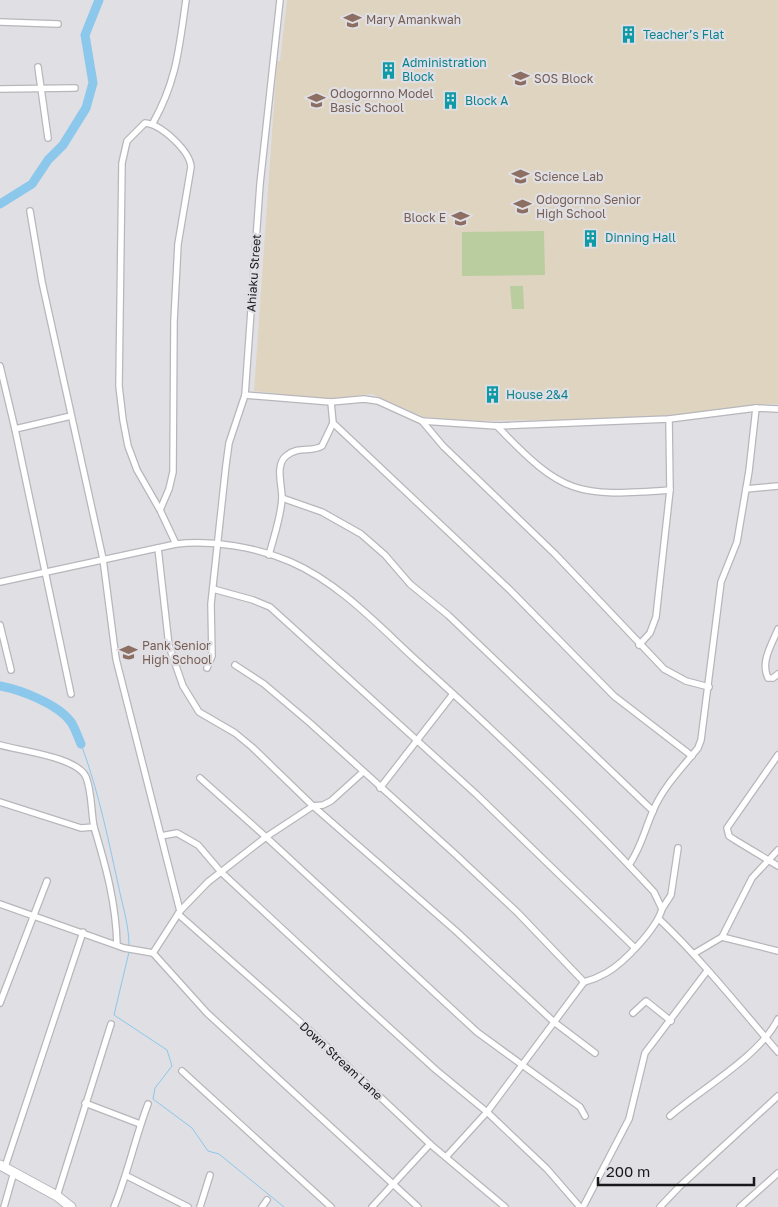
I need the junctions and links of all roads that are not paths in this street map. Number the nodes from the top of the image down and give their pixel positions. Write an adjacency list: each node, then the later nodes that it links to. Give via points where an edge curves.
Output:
1 (186, 0): 9 (street, via 173,81)
2 (280, 0): 13 (street, Ahiaku Street, via 260,184)
3 (0, 22): 4 (street)
4 (58, 24)
5 (38, 66): 8 (street)
6 (75, 88): 8 (street)
7 (0, 89): 8 (street)
8 (41, 89): 10 (street)
9 (153, 123): 27 (street, via 191,160 178,244 173,472); 27 (street, via 145,123 134,131 126,141 123,153 119,386 128,446)
10 (48, 138)
11 (30, 211): 17 (street)
12 (0, 366): 22 (street)
13 (245, 395): 14 (street); 29 (street, Ahiaku Street, via 229,442)
14 (331, 402): 19 (street, via 378,401); 20 (street)
15 (756, 408): 16 (street); 18 (street); 24 (street)
16 (778, 409)
17 (71, 416): 22 (street); 32 (street)
18 (669, 419): 21 (street); 25 (street)
19 (422, 422): 21 (street); 38 (street, via 562,561)
20 (333, 423): 26 (street, via 322,446 301,448 283,458 280,464); 49 (street, via 510,590 614,696)
21 (498, 426): 25 (street, via 540,469 568,486 605,494)
22 (16, 429): 33 (street)
23 (778, 486): 24 (street)
24 (746, 489): 43 (street, via 737,542 721,582)
25 (670, 490): 38 (street, via 656,617 650,633)
26 (282, 498): 31 (street); 55 (street, via 322,512 361,534 410,584 448,616)
27 (160, 510): 28 (street)
28 (176, 544): 29 (street); 30 (street)
29 (216, 544): 31 (street); 35 (street, Ahiaku Street)
30 (158, 548): 32 (street); 54 (street, via 170,646 189,697 199,712 252,747)
31 (269, 555): 45 (street, via 291,562 342,594)
32 (103, 559): 33 (street); 57 (street, via 116,659)
33 (45, 572): 34 (street); 44 (street)
34 (0, 582)
35 (213, 589): 40 (street, Ahiaku Street, via 212,656); 46 (street, via 270,607)
36 (0, 625): 41 (street)
37 (778, 629): 42 (street, via 765,663 768,678)
38 (639, 645): 43 (street, via 664,669)
39 (235, 665): 50 (street, via 264,684)
40 (207, 668)
41 (11, 670)
42 (778, 674)
43 (709, 688): 49 (street, via 704,732)
44 (71, 694)
45 (454, 694): 46 (street); 62 (street)
46 (418, 740): 52 (street); 74 (street)
47 (0, 745): 56 (street, via 68,763 81,770 87,782)
48 (778, 755): 61 (street, via 727,828 735,840)
49 (692, 756): 55 (street)
50 (363, 772): 52 (street); 54 (street, via 332,801)
51 (200, 778): 58 (street)
52 (380, 788): 79 (street, via 518,913)
53 (0, 802): 56 (street, via 81,828)
54 (313, 806): 58 (street); 84 (street)
55 (653, 811): 62 (street, via 643,842)
56 (94, 828): 73 (street, via 116,911)
57 (161, 836): 64 (street, via 170,833 185,836 198,844); 68 (street)
58 (266, 837): 64 (street); 89 (street, via 477,1032)
59 (678, 848): 67 (street, via 671,895)
60 (778, 850): 61 (street)
61 (769, 860): 63 (street); 72 (street, via 752,878)
62 (629, 865): 67 (street, via 654,892)
63 (778, 866)
64 (221, 872): 68 (street, via 195,893); 94 (street, via 406,1043)
65 (46, 881): 69 (street)
66 (0, 904): 69 (street)
67 (662, 909): 70 (street)
68 (179, 913): 76 (street); 98 (street, Down Stream Lane)
69 (34, 914): 71 (street); 80 (street)
70 (660, 920): 74 (street); 77 (street)
71 (83, 932): 73 (street); 100 (street)
72 (722, 937): 75 (street); 77 (street)
73 (117, 945): 76 (street)
74 (635, 948): 79 (street, via 608,973)
75 (778, 951)
76 (154, 953): 105 (street, via 207,1013)
77 (695, 953): 78 (street)
78 (708, 972): 83 (street); 86 (street)
79 (584, 982): 84 (street)
80 (0, 1003)
81 (633, 1013): 83 (street, via 646,1001)
82 (778, 1019): 86 (street)
83 (671, 1021): 118 (street, via 645,1053 629,1119)
84 (554, 1022): 88 (street); 89 (street)
85 (111, 1024): 92 (street)
86 (766, 1038): 87 (street); 96 (street)
87 (778, 1052)
88 (595, 1053)
89 (522, 1067): 94 (street); 95 (street, via 580,1108)
90 (182, 1072): 114 (street)
91 (778, 1096): 119 (street)
92 (85, 1103): 97 (street); 106 (street)
93 (148, 1104): 97 (street)
94 (487, 1112): 99 (street); 118 (street)
95 (585, 1116)
96 (670, 1116)
97 (140, 1124): 104 (street)
98 (430, 1144): 99 (street, Down Stream Lane); 105 (street)
99 (446, 1157): 117 (street, Down Stream Lane)
100 (2, 1166): 101 (main road)
101 (14, 1172): 106 (main road); 109 (street)
102 (778, 1173): 120 (street)
103 (210, 1175): 112 (street)
104 (126, 1176): 110 (street); 111 (street)
105 (392, 1184): 115 (street); 116 (street)
106 (57, 1196): 108 (main road)
107 (266, 1200): 113 (street)
108 (68, 1206)
109 (4, 1207)
110 (114, 1207)
111 (188, 1207)
112 (200, 1207)
113 (262, 1207)
114 (331, 1207)
115 (372, 1207)
116 (418, 1207)
117 (505, 1207)
118 (582, 1207)
119 (660, 1207)
120 (740, 1207)

